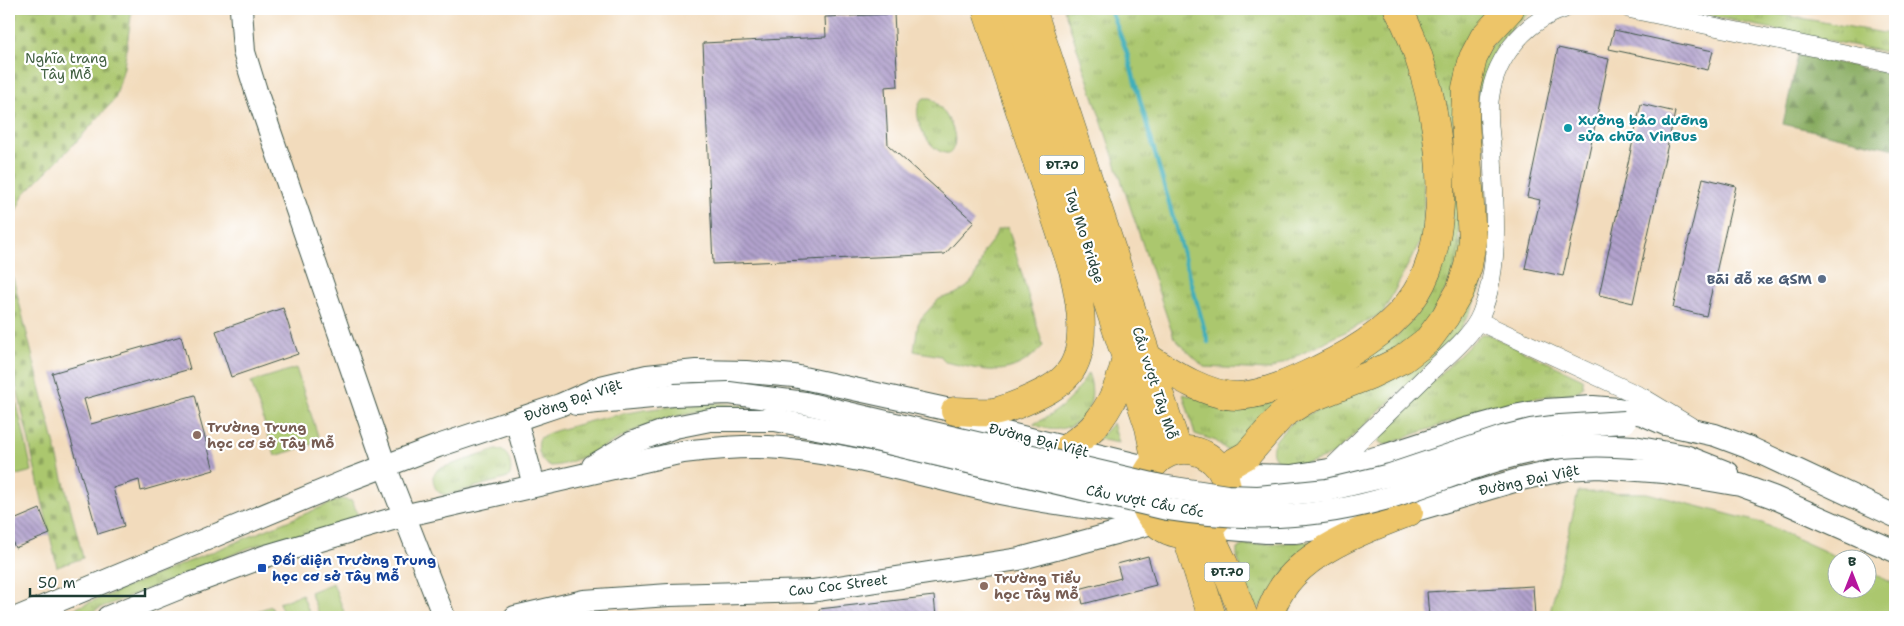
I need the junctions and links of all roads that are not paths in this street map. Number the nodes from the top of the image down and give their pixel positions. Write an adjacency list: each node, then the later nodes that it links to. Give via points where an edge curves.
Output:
1 (241, 9): 20 (street, via 244,52 249,68)
2 (986, 9): 14 (main road, via 1073,270 1080,299 1080,343 1069,373 1043,393 994,412)
3 (1010, 9): 10 (main road, Tay Mo Bridge / ĐT.70)
4 (1032, 9): 10 (main road, Tay Mo Bridge / ĐT.70)
5 (1398, 9): 12 (main road, via 1419,54 1427,82 1440,182 1438,232 1427,270 1416,293 1400,314 1358,348 1301,378 1254,394 1235,396 1215,392)
6 (1510, 9): 22 (main road, via 1484,37 1473,58 1466,88 1472,240 1460,291 1445,317 1428,340 1403,359 1306,400 1282,415 1247,455)
7 (1564, 9): 11 (street, via 1539,20 1518,39 1505,55 1495,76 1489,108 1495,243 1492,275)
8 (1630, 9): 9 (street)
9 (1895, 64)
10 (1123, 319): 12 (main road, Cầu vượt Tây Mỗ / ĐT.70)
11 (1478, 321): 17 (street, via 1642,397); 21 (street)
12 (1136, 357): 18 (main road, via 1095,426); 19 (main road, Cầu vượt Tây Mỗ / ĐT.70)
13 (560, 405): 14 (street, Đường Đại Việt, via 601,387 647,376 696,371 794,376); 15 (street, Đường Đại Việt); 16 (street, Cầu vượt Cầu Cốc, bridge, via 729,393 787,400 1161,486 1242,497 1327,490 1532,430 1625,422)
14 (955, 411): 18 (street, Đường Đại Việt, via 985,428)
15 (516, 420): 20 (street, Đường Đại Việt); 24 (street)
16 (1665, 424): 17 (street); 21 (street, via 1642,414 1618,409 1573,407 1546,410 1470,428)
17 (1696, 430): 28 (street, via 1750,448)
18 (1067, 448): 19 (street, Đường Đại Việt)
19 (1161, 460): 22 (main road, via 1190,450 1213,460); 29 (main road, via 1145,479 1143,491)
20 (385, 466): 27 (street); 32 (street, Đường Đại Việt)
21 (1329, 470): 22 (street, via 1291,476)
22 (1223, 474): 30 (main road, via 1228,487 1225,507)
23 (578, 476): 24 (street); 25 (street, Cầu vượt Cầu Cốc, bridge, via 630,443 675,427 710,420 774,420 862,437 1167,509 1210,514 1311,514 1376,501 1529,452 1604,444 1679,455 1720,468); 29 (street, via 683,452 730,446 780,448 834,455 1003,493)
24 (534, 485): 27 (street)
25 (1773, 497): 26 (street, Đường Đại Việt, via 1740,485 1700,477 1598,467 1521,479); 31 (street, Đường Đại Việt)
26 (1409, 512): 30 (street, Đường Đại Việt, via 1356,524 1295,532); 38 (main road, via 1360,532 1314,557 1297,570 1282,590)
27 (403, 516): 33 (street, via 266,556); 34 (street)
28 (1895, 516)
29 (1153, 518): 30 (main road, via 1175,532); 35 (street, Cau Coc Street, via 1019,559 812,591 584,601)
30 (1202, 528): 36 (main road, ĐT.70); 37 (main road, ĐT.70, via 1224,564)
31 (1895, 551)
32 (19, 617)
33 (108, 617)
34 (444, 617)
35 (515, 617)
36 (1212, 617)
37 (1244, 617)
38 (1269, 617)

